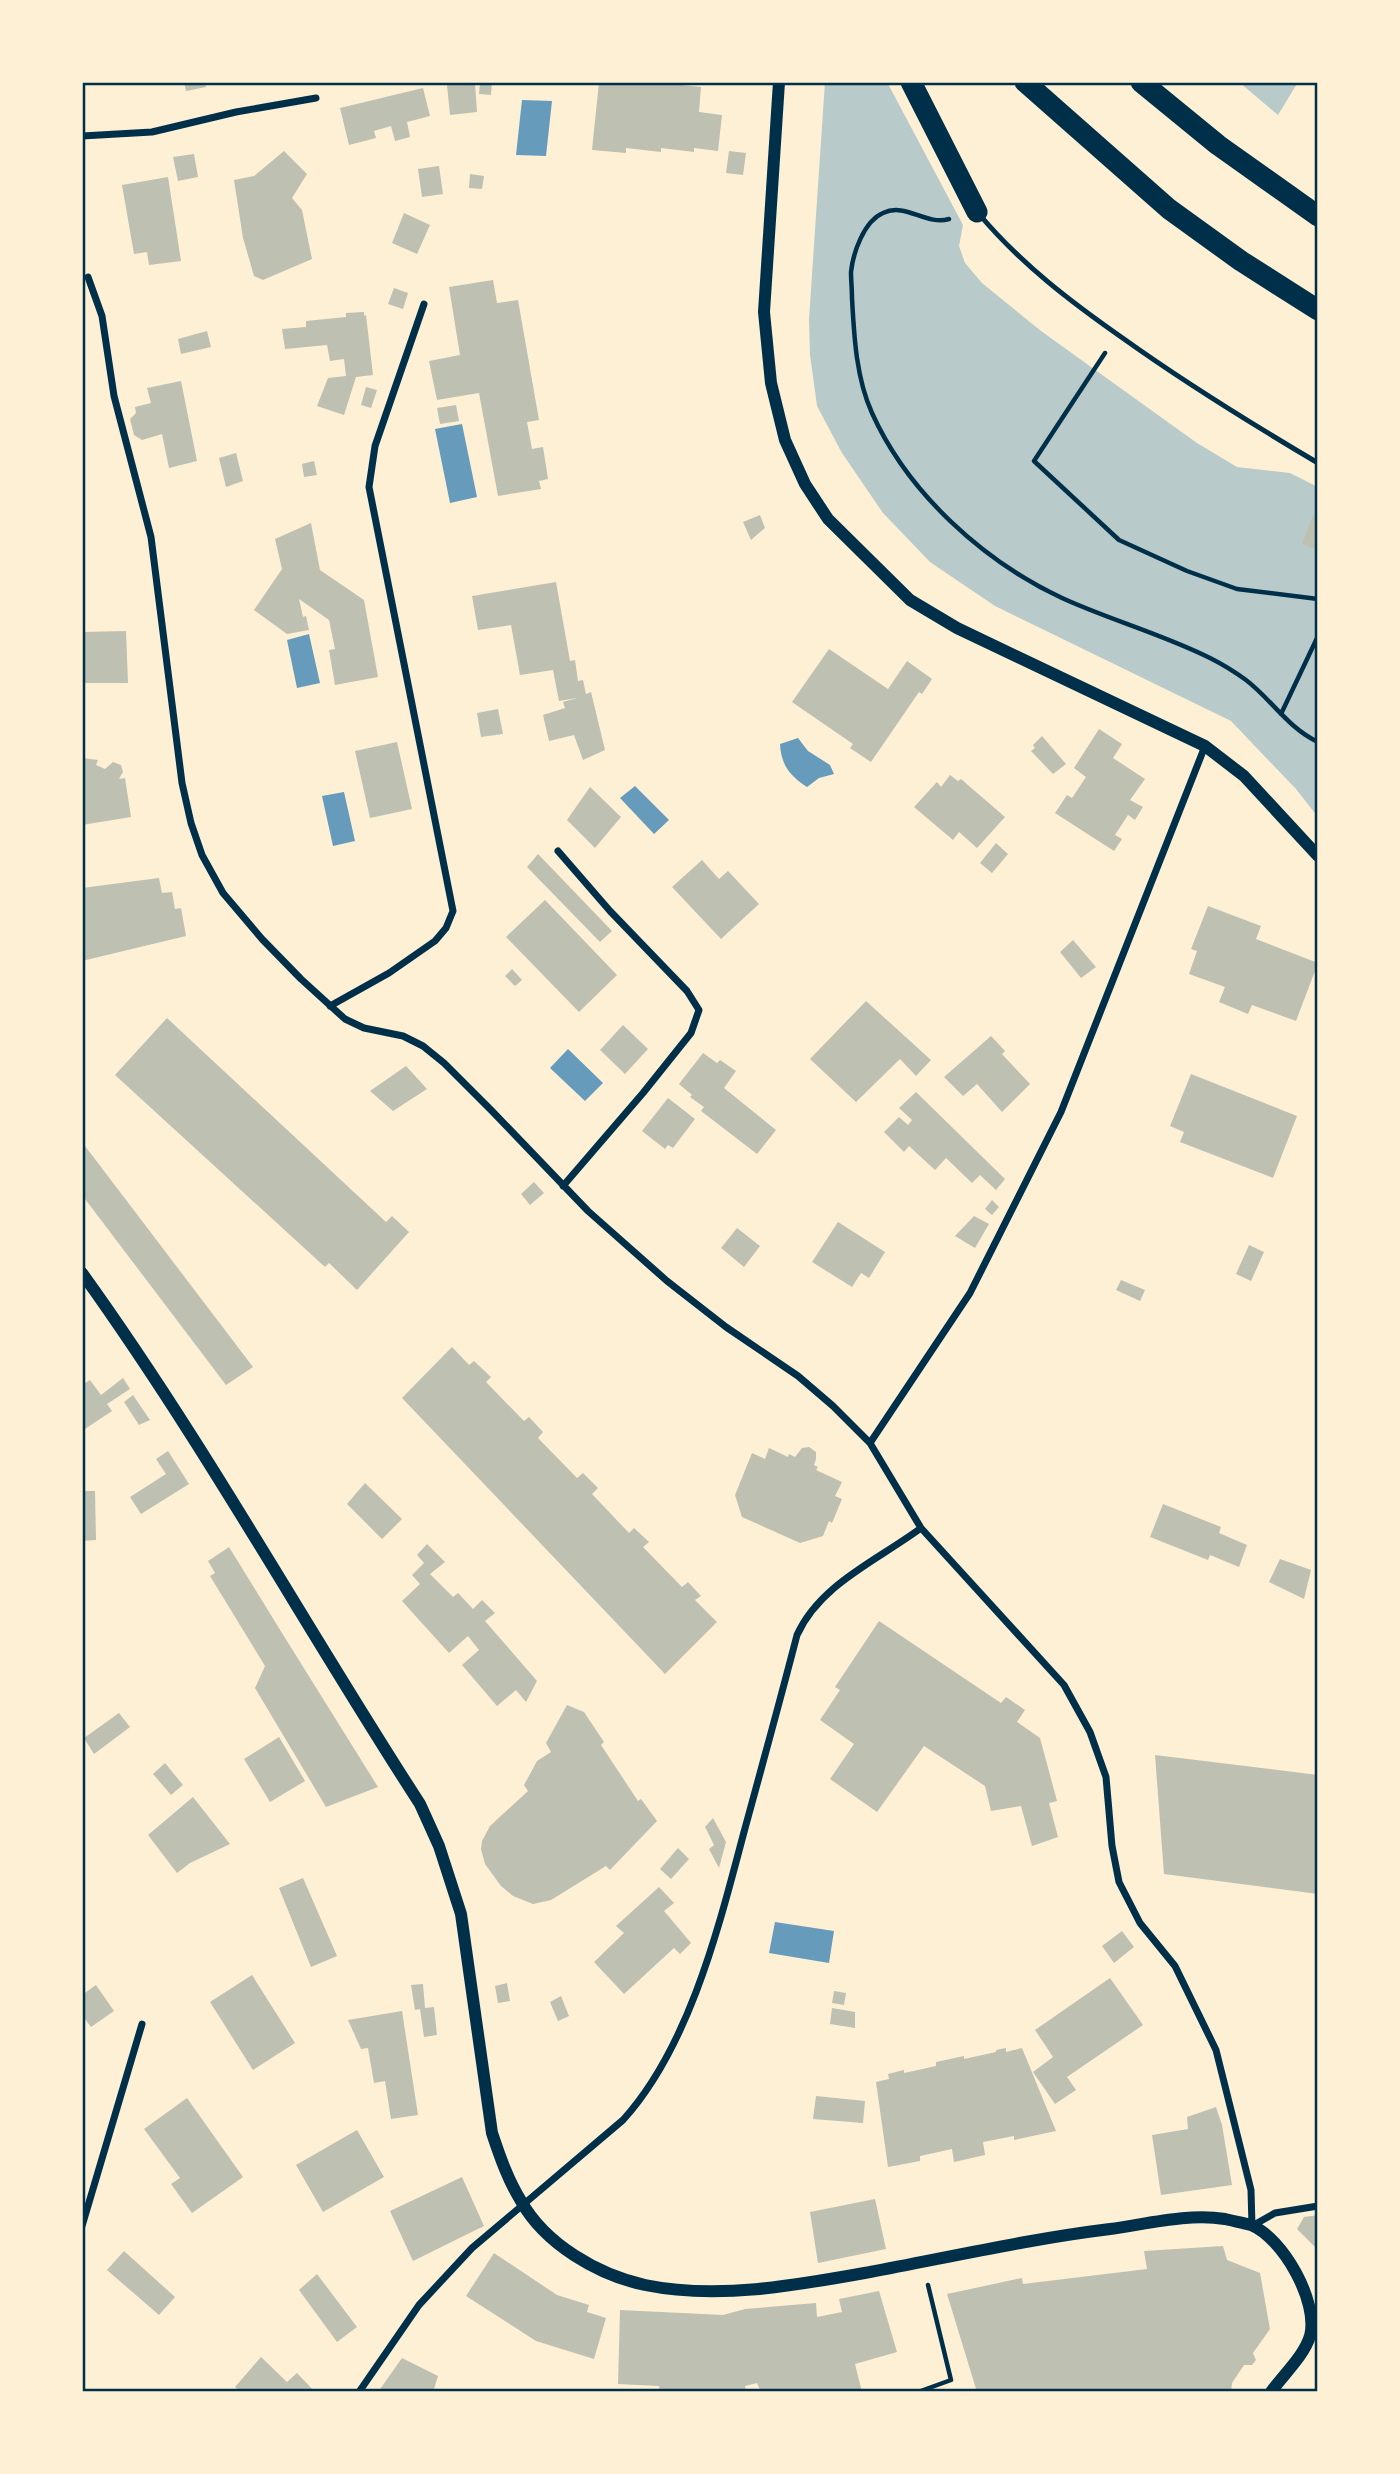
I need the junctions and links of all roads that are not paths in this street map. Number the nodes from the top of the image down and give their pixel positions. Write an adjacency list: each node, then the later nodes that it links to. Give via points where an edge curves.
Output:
1 (779, 82): 13 (street, via 764,312 771,383 785,440 805,484 828,519 910,600 957,628)
2 (911, 82): 7 (highway)
3 (1025, 82): 11 (highway, via 1168,209)
4 (1141, 82): 8 (highway, via 1218,145)
5 (316, 98): 6 (street, via 152,132)
6 (82, 136)
7 (977, 212): 12 (lane, via 1022,261 1117,335)
8 (1318, 216)
9 (88, 277): 16 (street, via 102,316 114,396 151,537 182,783 195,834 223,893)
10 (424, 304): 16 (street, via 375,446 369,487 453,911 435,941)
11 (1318, 310)
12 (1318, 463)
13 (1205, 746): 15 (street, via 1244,776); 19 (street, via 1061,1112 970,1293)
14 (558, 850): 17 (street, via 687,991 699,1010 691,1034)
15 (1318, 856)
16 (330, 1006): 17 (street, via 364,1028 403,1036 423,1046)
17 (563, 1186): 19 (street, via 667,1281 798,1376)
18 (82, 1273): 22 (street, via 242,1514 420,1804 461,1914 492,2133)
19 (870, 1443): 20 (street)
20 (921, 1528): 22 (street, via 834,1589 804,1621 724,1906 683,2022 640,2101); 25 (street, via 1064,1685 1090,1732 1107,1777 1119,1882 1140,1923 1175,1966 1216,2050 1251,2190)
21 (142, 2024): 24 (street)
22 (522, 2204): 25 (street, via 573,2255 643,2285 688,2292 817,2281 1074,2233 1189,2218); 27 (street, via 472,2248 419,2305)
23 (1318, 2206): 25 (street, via 1275,2213)
24 (82, 2226)
25 (1252, 2226): 26 (street, via 1274,2242 1296,2274 1312,2313)
26 (1314, 2337): 28 (street)
27 (359, 2392)
28 (1271, 2392)

